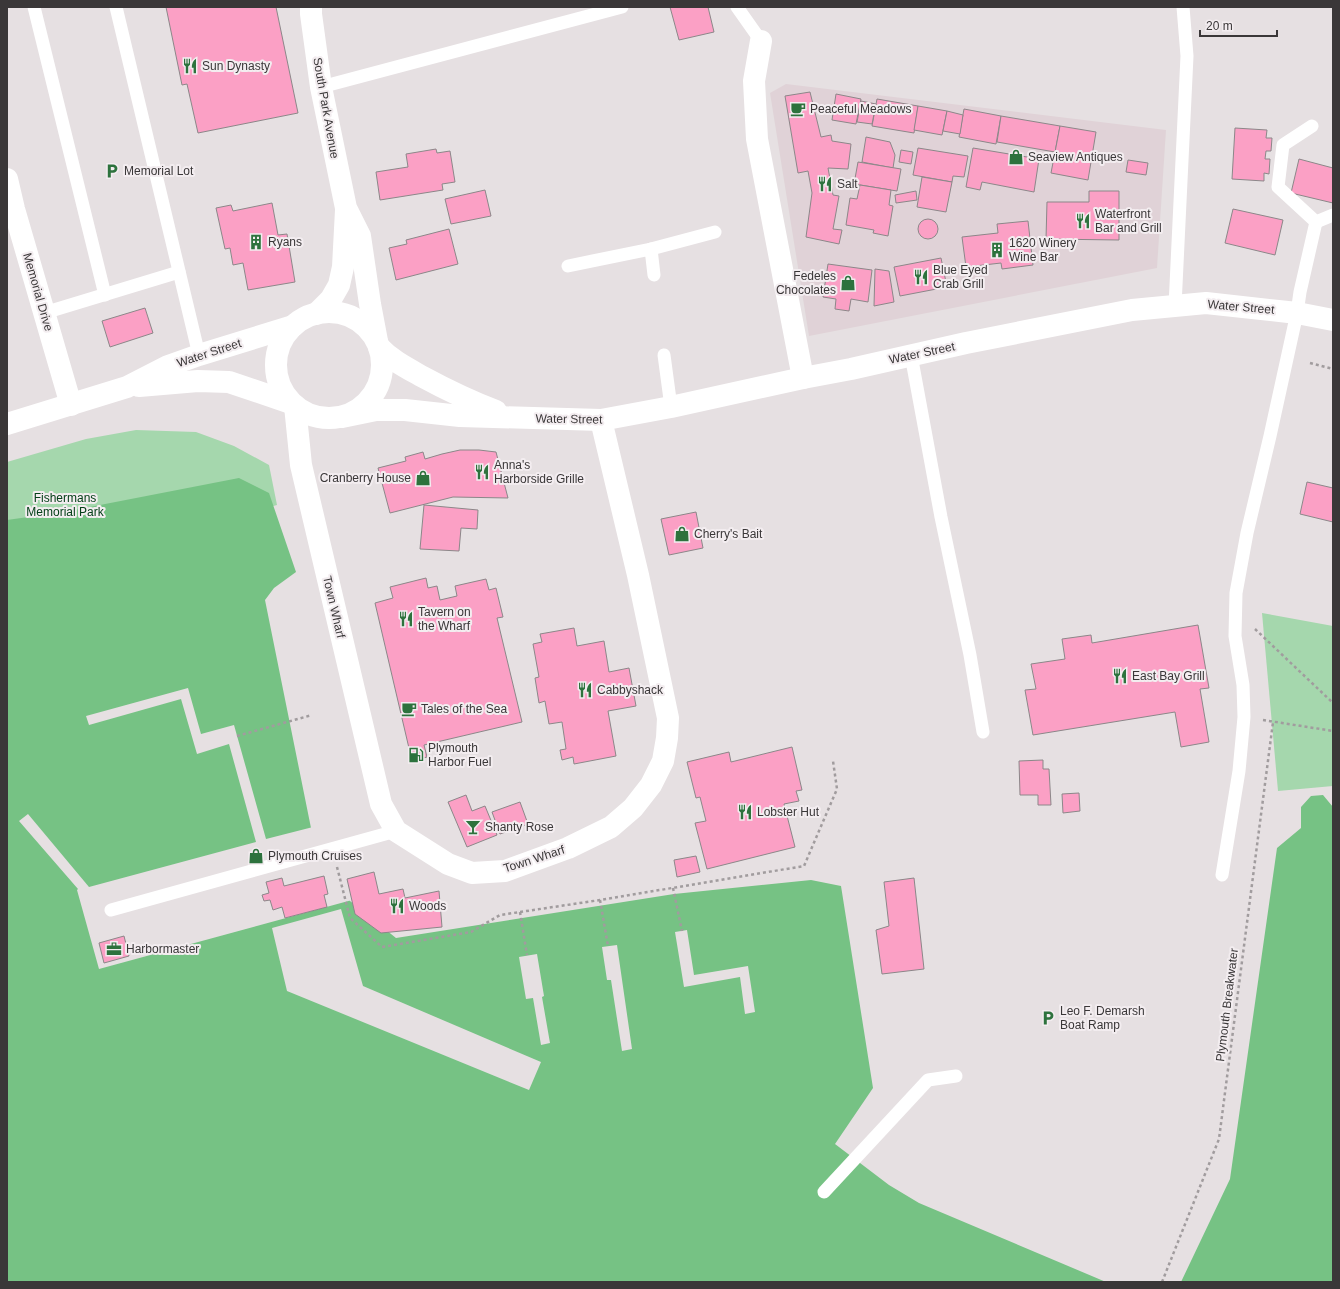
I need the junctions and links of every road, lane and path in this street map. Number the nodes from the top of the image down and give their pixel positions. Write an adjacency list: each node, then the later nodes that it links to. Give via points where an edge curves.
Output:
1 (34, 7): 19 (lane)
2 (116, 7): 17 (lane)
3 (311, 7): 8 (street, South Park Avenue)
4 (622, 7): 8 (lane)
5 (737, 7): 7 (lane)
6 (1183, 7): 20 (lane, via 1187,56)
7 (761, 41): 32 (street, via 754,81 757,139)
8 (320, 87): 11 (street, South Park Avenue)
9 (1312, 126): 13 (lane, via 1283,145 1278,187)
10 (7, 179): 21 (street, Memorial Drive)
11 (346, 208): 23 (street, South Park Avenue, via 343,267 339,285 331,299); 26 (street, South Park Avenue, via 360,236)
12 (1333, 215): 13 (lane)
13 (1316, 222): 22 (lane)
14 (715, 232): 15 (lane)
15 (651, 249): 16 (lane); 18 (lane)
16 (568, 266)
17 (179, 272): 19 (lane); 27 (lane)
18 (654, 275)
19 (105, 295): 21 (lane)
20 (1175, 306): 22 (street, Water Street, via 1206,303); 29 (street, Water Street, via 1132,310)
21 (44, 313): 35 (street, Memorial Drive)
22 (1297, 313): 24 (street, Water Street); 41 (lane, via 1246,533 1236,593)
23 (316, 314): 25 (street, via 304,318); 26 (street, via 344,314 358,320 369,330)
24 (1333, 320)
25 (293, 326): 27 (street, Water Street); 34 (street, via 278,350 276,364 277,378 282,391)
26 (378, 344): 37 (street, via 382,369 377,387 363,406); 38 (street, Water Street, via 388,356 434,383 467,400)
27 (199, 355): 33 (street, Water Street, via 168,366)
28 (664, 355): 36 (lane)
29 (911, 355): 32 (street, Water Street); 47 (lane)
30 (1310, 364): 31 (path)
31 (1333, 369)
32 (803, 378): 36 (street, Water Street)
33 (128, 387): 34 (street, Water Street, via 198,381 229,382); 35 (street, Water Street)
34 (293, 404): 37 (street, via 315,416); 50 (street, Town Wharf, via 301,465 356,700 382,804)
35 (71, 405): 40 (street, Water Street)
36 (671, 407): 39 (street, Water Street)
37 (342, 417): 38 (street, Water Street, via 376,410)
38 (512, 417): 39 (street, Water Street)
39 (601, 420): 50 (street, Town Wharf, via 638,575 668,718 663,761 651,785 633,808 611,827 568,848 505,871 472,872 448,864)
40 (7, 424)
41 (1236, 612): 42 (path); 44 (lane, via 1235,636 1243,685)
42 (1333, 703)
43 (312, 715): 48 (path)
44 (1244, 717): 45 (path); 52 (lane, via 1239,772)
45 (1273, 722): 46 (path); 62 (path, Plymouth Breakwater, via 1219,1140)
46 (1333, 731)
47 (983, 732)
48 (237, 736)
49 (833, 761): 53 (path, via 837,789 804,866)
50 (396, 831): 51 (lane)
51 (333, 849): 55 (lane); 56 (path, via 350,918 382,947 471,932 500,915)
52 (1222, 875)
53 (673, 888): 54 (path); 57 (path)
54 (600, 900): 56 (path); 58 (path)
55 (111, 910)
56 (520, 912): 59 (path)
57 (682, 930)
58 (608, 946)
59 (527, 955)
60 (956, 1076): 61 (lane, via 928,1080)
61 (824, 1192)
62 (1162, 1282)

